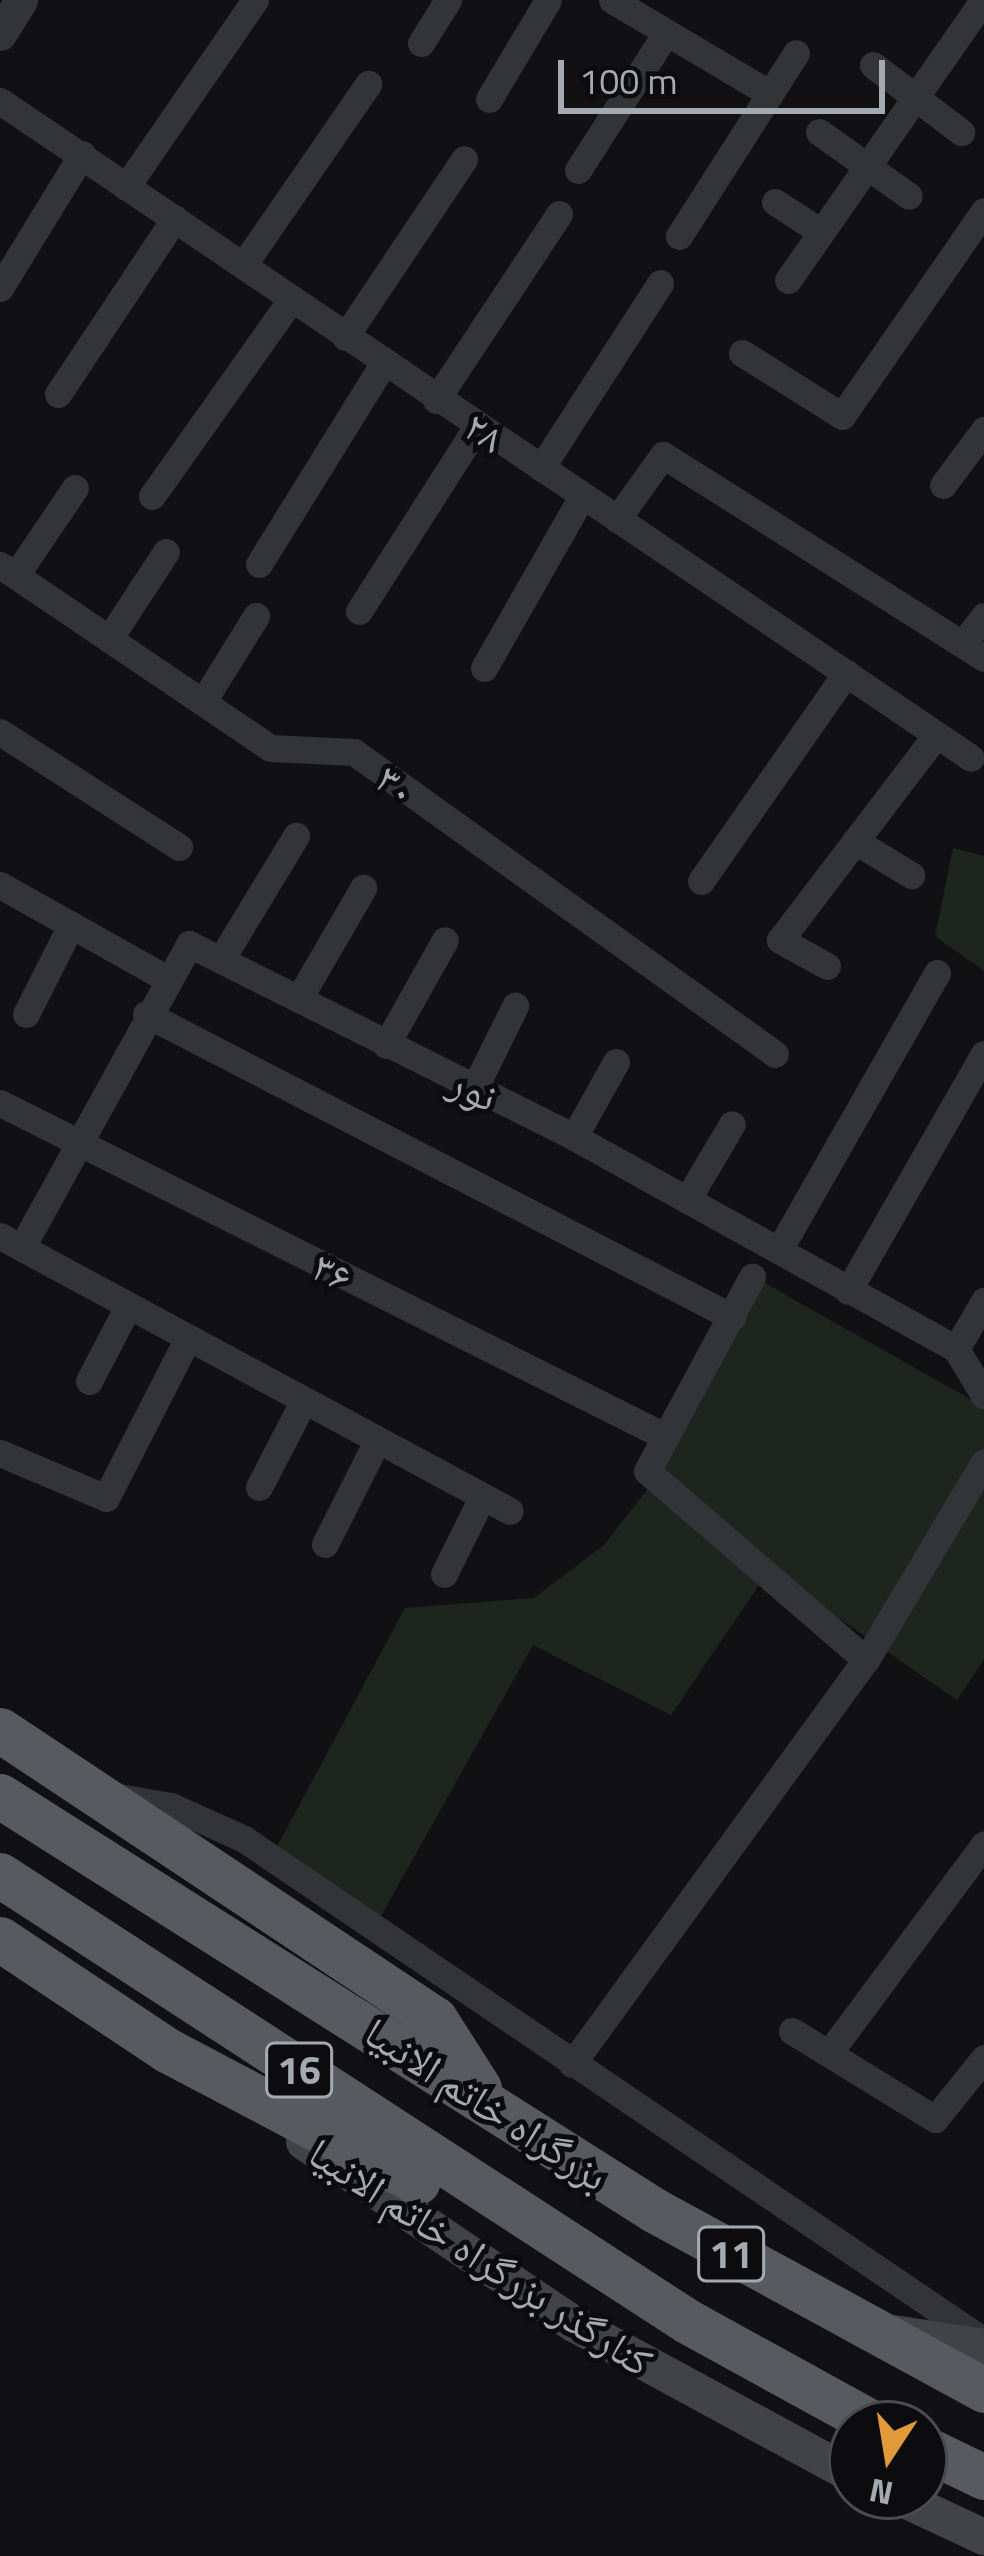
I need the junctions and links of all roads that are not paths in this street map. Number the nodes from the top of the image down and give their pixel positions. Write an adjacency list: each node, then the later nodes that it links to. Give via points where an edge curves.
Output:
1 (21, 0): 8 (street)
2 (255, 0): 23 (street)
3 (448, 0): 9 (street)
4 (548, 0): 15 (street)
5 (612, 0): 7 (street)
6 (983, 0): 14 (street)
7 (666, 33): 13 (street); 22 (street)
8 (0, 34)
9 (421, 43)
10 (796, 53): 13 (street)
11 (873, 65): 14 (street)
12 (368, 84): 31 (street)
13 (770, 94): 30 (street)
14 (912, 96): 18 (street); 21 (street)
15 (489, 99)
16 (0, 101): 19 (street, ۲۸)
17 (819, 132): 21 (street)
18 (961, 133)
19 (82, 154): 23 (street, ۲۸); 34 (street)
20 (464, 159): 36 (street)
21 (867, 165): 24 (street); 29 (street)
22 (578, 170)
23 (126, 187): 28 (street, ۲۸)
24 (909, 196)
25 (775, 202): 29 (street)
26 (984, 211): 37 (street, via 842,416)
27 (560, 214): 40 (street)
28 (175, 218): 31 (street, ۲۸); 39 (street)
29 (820, 232): 32 (street)
30 (679, 236)
31 (244, 264): 35 (street, ۲۸)
32 (788, 280)
33 (660, 283): 43 (street)
34 (0, 287)
35 (292, 298): 36 (street, ۲۸); 46 (street)
36 (345, 337): 38 (street, ۲۸)
37 (742, 353)
38 (385, 361): 40 (street, ۲۸); 50 (street)
39 (58, 394)
40 (436, 400): 41 (street, ۲۸)
41 (478, 425): 43 (street, ۲۸); 52 (street)
42 (984, 430): 44 (street)
43 (541, 468): 47 (street, ۲۸)
44 (943, 485)
45 (75, 488): 51 (street)
46 (152, 496)
47 (582, 496): 48 (street, ۲۸); 57 (street)
48 (617, 518): 56 (street, via 663,455); 58 (street, ۲۸)
49 (166, 552): 55 (street)
50 (259, 564)
51 (8, 570): 55 (street, ۳۰)
52 (359, 611)
53 (256, 616): 59 (street)
54 (984, 616): 56 (street)
55 (109, 639): 59 (street, ۳۰)
56 (974, 651)
57 (484, 668)
58 (845, 673): 61 (street, ۲۸); 67 (street)
59 (204, 700): 81 (street, ۳۰, via 270,748 354,752)
60 (0, 732): 65 (street)
61 (936, 735): 62 (street, ۲۸); 64 (street)
62 (971, 758)
63 (296, 836): 72 (street)
64 (855, 841): 66 (street); 73 (street, via 780,940)
65 (179, 848)
66 (911, 875)
67 (701, 881)
68 (0, 885): 70 (street)
69 (363, 888): 76 (street)
70 (71, 925): 75 (street); 78 (street)
71 (446, 940): 80 (street)
72 (222, 958): 75 (street, via 189,944); 76 (street, نور)
73 (827, 967)
74 (937, 973): 91 (street)
75 (164, 977): 79 (street)
76 (301, 995): 80 (street, نور)
77 (515, 1006): 84 (street)
78 (26, 1014)
79 (146, 1014): 88 (street); 96 (street)
80 (386, 1045): 84 (street, نور)
81 (775, 1054)
82 (984, 1054): 93 (street)
83 (616, 1062): 87 (street)
84 (474, 1089): 87 (street, نور)
85 (0, 1103): 88 (street, ۳۶)
86 (732, 1124): 89 (street)
87 (574, 1137): 89 (street, نور)
88 (77, 1143): 90 (street); 102 (street, ۳۶)
89 (687, 1200): 91 (street, نور)
90 (6, 1239): 95 (street)
91 (779, 1250): 93 (street, نور)
92 (752, 1277): 96 (street)
93 (848, 1291): 98 (street, نور)
94 (984, 1300): 98 (street)
95 (127, 1308): 97 (street); 99 (street)
96 (732, 1317): 102 (street)
97 (187, 1340): 101 (street); 104 (street, via 106,1498)
98 (956, 1348): 100 (street)
99 (88, 1381)
100 (984, 1395)
101 (303, 1402): 103 (street); 106 (street)
102 (666, 1437): 111 (street, via 647,1471)
103 (377, 1441): 107 (street); 109 (street)
104 (0, 1453)
105 (984, 1462): 111 (street)
106 (259, 1486)
107 (482, 1497): 108 (street); 110 (street)
108 (510, 1511)
109 (325, 1544)
110 (444, 1574)
111 (866, 1660): 122 (street)
112 (0, 1730): 113 (highway)
113 (90, 1792): 122 (street, via 171,1806 244,1839); 123 (highway, via 435,2020)
114 (0, 1796): 123 (highway, بزرگراه خاتم الانبیا / 11)
115 (984, 1844): 120 (street)
116 (0, 1875): 124 (highway, بزرگراه خاتم الانبیا / 16)
117 (0, 1939): 119 (highway, کنارگذر بزرگراه خاتم الانبیا / 16)
118 (792, 2031): 120 (street)
119 (167, 2050): 124 (highway, 16, via 328,2126 478,2219); 130 (main road, کنارگذر بزرگراه خاتم الانبیا, via 574,2324)
120 (829, 2053): 121 (street, via 935,2119)
121 (984, 2058)
122 (572, 2064): 126 (street)
123 (487, 2101): 125 (highway, بزرگراه خاتم الانبیا / 11)
124 (600, 2262): 128 (highway, بزرگراه خاتم الانبیا / 16)
125 (861, 2328): 126 (main road); 127 (highway, بزرگراه خاتم الانبیا / 11)
126 (984, 2344)
127 (984, 2390)
128 (833, 2400)
129 (948, 2460): 131 (highway)
130 (828, 2462)
131 (984, 2477)
132 (948, 2520): 133 (main road)
133 (984, 2536)

